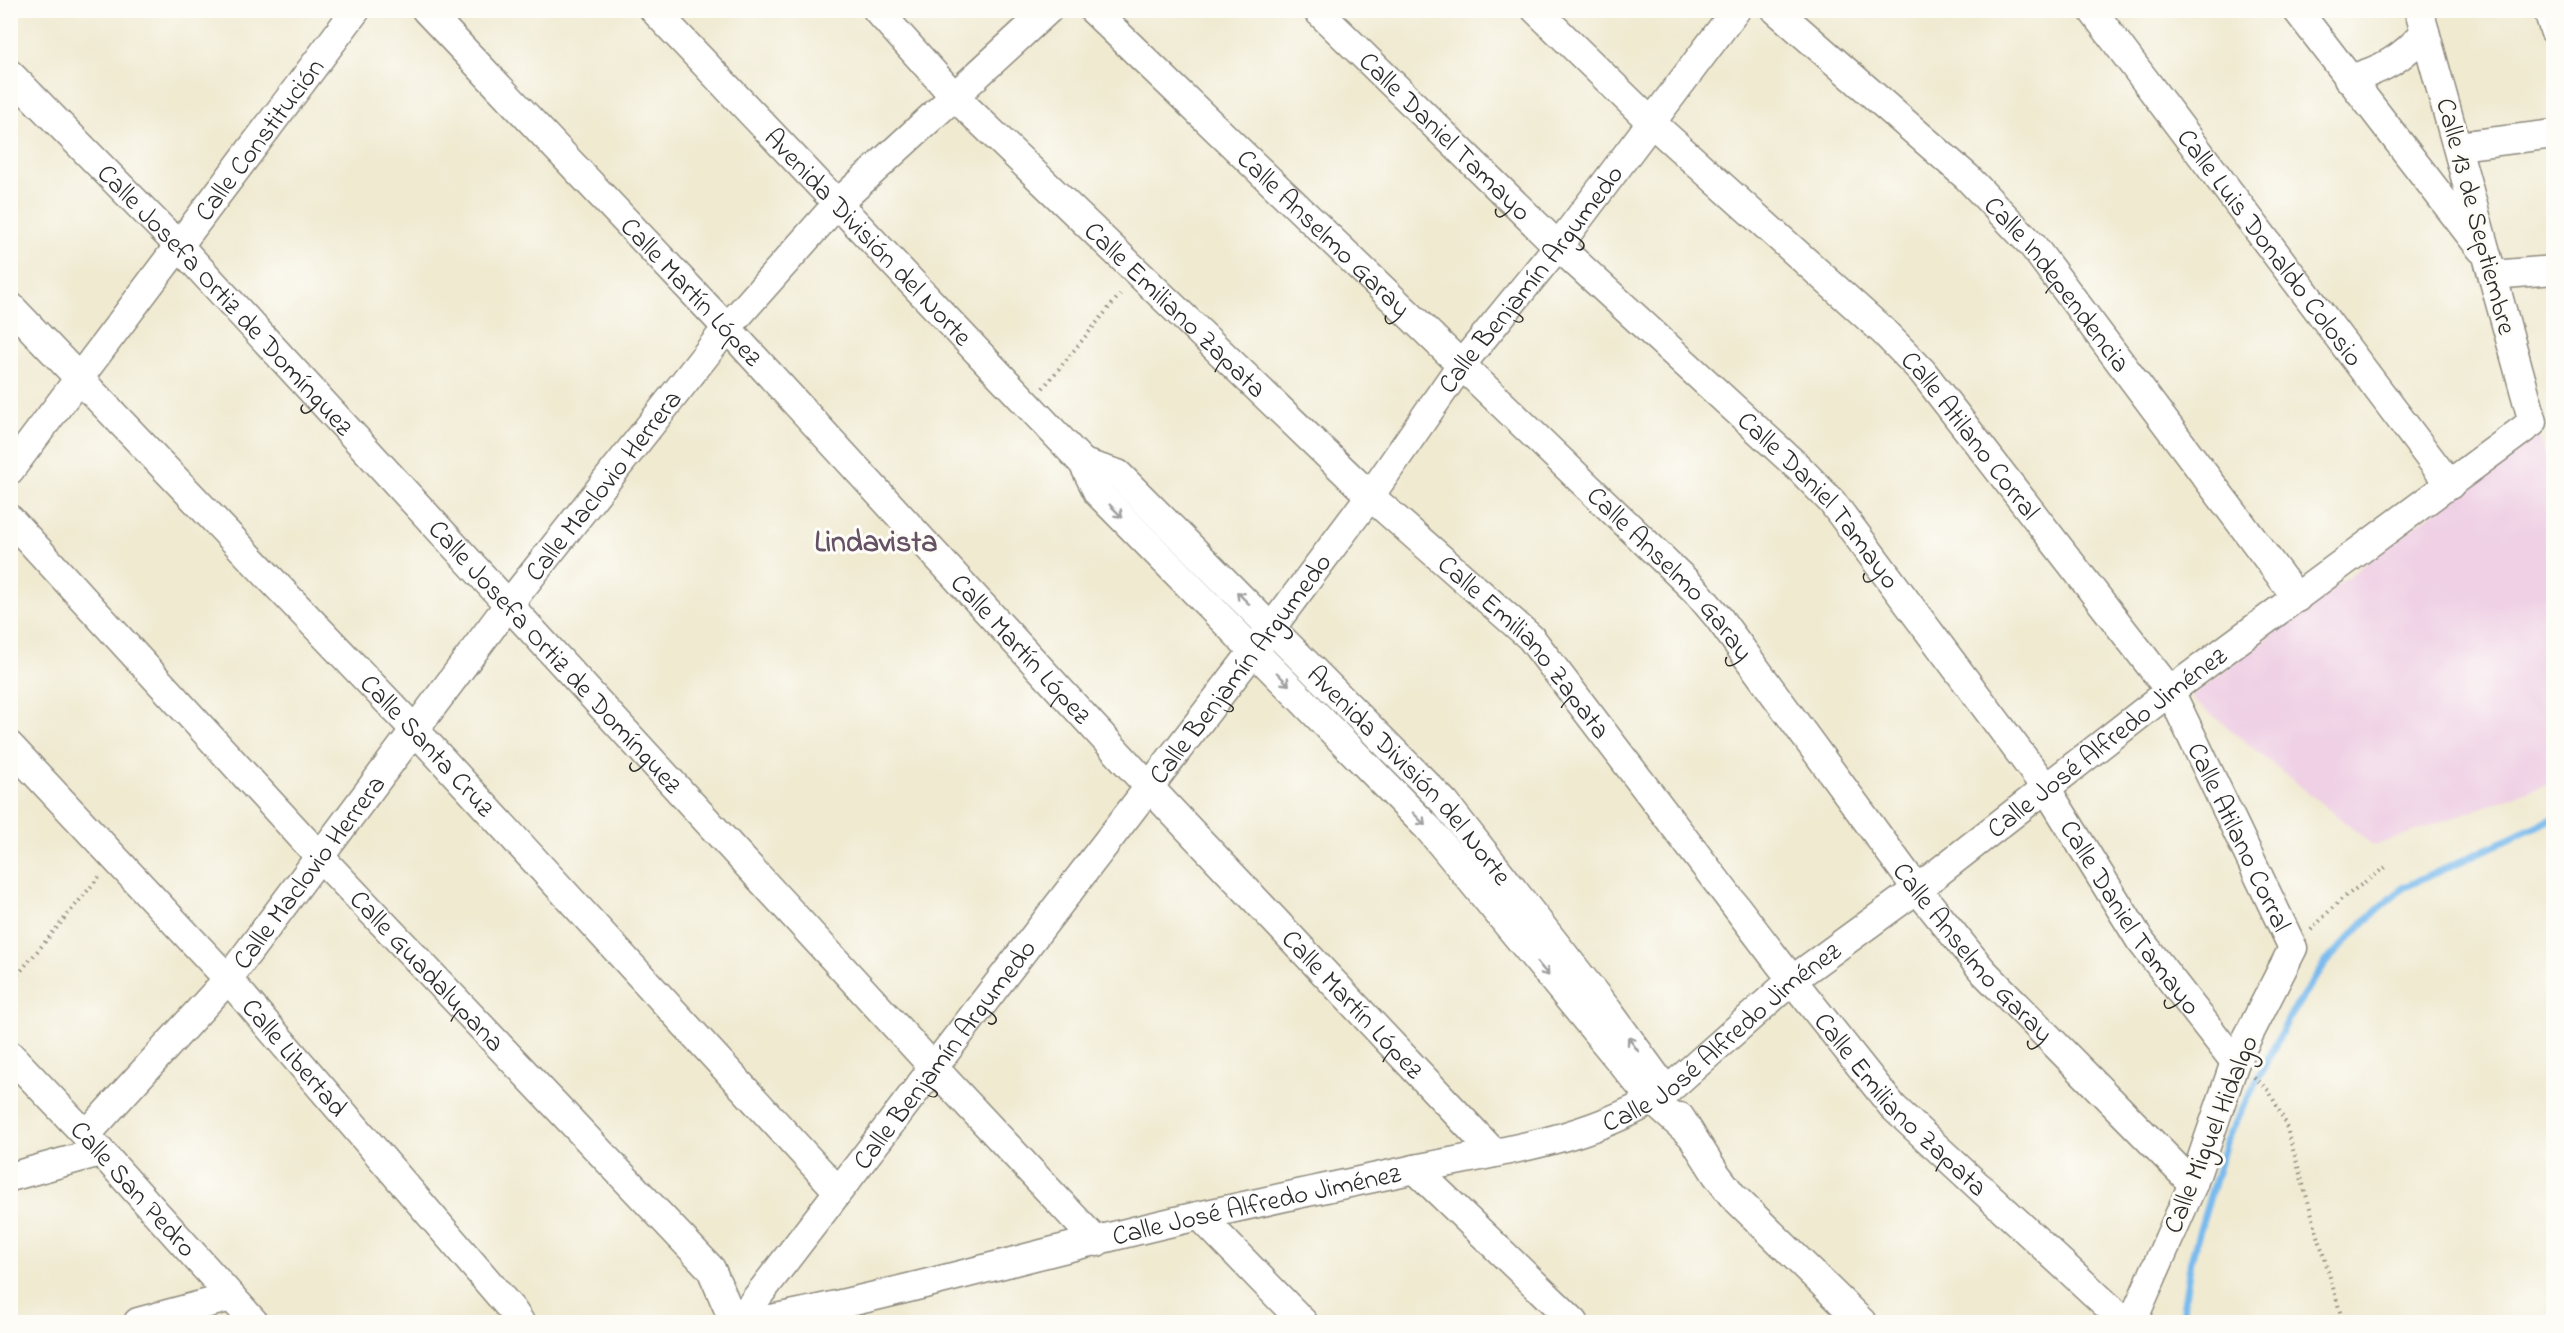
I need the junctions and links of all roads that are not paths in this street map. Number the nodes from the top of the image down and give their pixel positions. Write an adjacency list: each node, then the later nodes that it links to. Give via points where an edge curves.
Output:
1 (356, 10): 23 (street, Calle Constitución)
2 (426, 10): 28 (street, Calle Martín López)
3 (654, 10): 22 (street, Avenida División del Norte)
4 (877, 10): 18 (street, Calle Emiliano Zapata)
5 (1048, 10): 18 (street, Calle Maclovio Herrera)
6 (1093, 10): 29 (street, Calle Anselmo Garay)
7 (1317, 10): 24 (street, Calle Daniel Tamayo)
8 (1536, 10): 19 (street, Calle Atilano Corral)
9 (1736, 10): 19 (street, Calle Benjamín Argumedo)
10 (1776, 10): 37 (street, Calle Independencia, via 1968,177 2033,246)
11 (2092, 10): 34 (street, Calle Luis Donaldo Colosio)
12 (2297, 10): 17 (street)
13 (2548, 10): 15 (street)
14 (2422, 21): 17 (street, via 2410,49 2391,64); 21 (street, Calle 13 de Septiembre)
15 (2553, 30)
16 (10, 74): 23 (street, Calle Josefa Ortiz de Domínguez)
17 (2348, 79): 25 (street)
18 (954, 96): 22 (street, Calle Maclovio Herrera); 35 (street, Calle Emiliano Zapata)
19 (1652, 123): 24 (street, Calle Benjamín Argumedo); 41 (street, Calle Atilano Corral, via 1922,371)
20 (2553, 134): 21 (street)
21 (2458, 146): 25 (street, Calle 13 de Septiembre)
22 (837, 204): 28 (street, Calle Maclovio Herrera); 32 (street, Avenida División del Norte)
23 (179, 246): 30 (street, Calle Constitución); 38 (street, Calle Josefa Ortiz de Domínguez)
24 (1558, 246): 29 (street, Calle Benjamín Argumedo); 45 (street, Calle Daniel Tamayo, via 1832,502)
25 (2490, 266): 26 (street); 31 (street, Calle 13 de Septiembre)
26 (2553, 270)
27 (10, 306): 30 (street, Calle Santa Cruz)
28 (728, 328): 38 (street, Calle Maclovio Herrera); 44 (street, Calle Martín López)
29 (1461, 365): 35 (street, Calle Benjamín Argumedo); 47 (street, Calle Anselmo Garay, via 1696,591)
30 (81, 378): 33 (street, Calle Constitución); 42 (street, Calle Santa Cruz)
31 (2534, 422): 34 (street, Calle José Alfredo Jiménez)
32 (1083, 463): 39 (street, Avenida División del Norte, one-way to 32, via 1118,474); 40 (street, Avenida División del Norte, one-way to 40, via 1098,493)
33 (10, 470)
34 (2450, 485): 37 (street, Calle José Alfredo Jiménez)
35 (1370, 496): 39 (street, Calle Benjamín Argumedo); 50 (street, Calle Emiliano Zapata, via 1531,638)
36 (10, 519): 46 (street, Calle Guadalupana)
37 (2297, 598): 41 (street, Calle José Alfredo Jiménez)
38 (509, 604): 42 (street, Calle Maclovio Herrera); 53 (street, Calle Josefa Ortiz de Domínguez)
39 (1272, 627): 40 (street, Calle Benjamín Argumedo); 54 (street, Avenida División del Norte, one-way to 39, via 1609,1012 1445,803)
40 (1253, 649): 44 (street, Calle Benjamín Argumedo); 54 (street, Avenida División del Norte, one-way to 54, via 1428,828)
41 (2170, 691): 45 (street, Calle José Alfredo Jiménez); 48 (street, Calle Atilano Corral)
42 (414, 729): 46 (street, Calle Maclovio Herrera); 60 (street, Calle Santa Cruz)
43 (10, 746): 49 (street, Calle Libertad)
44 (1149, 787): 53 (street, Calle Benjamín Argumedo); 56 (street, Calle Martín López)
45 (2046, 788): 47 (street, Calle José Alfredo Jiménez); 52 (street, Calle Daniel Tamayo, via 2140,940)
46 (320, 857): 49 (street, Calle Maclovio Herrera); 68 (street, Calle Guadalupana, via 711,1269)
47 (1917, 890): 50 (street, Calle José Alfredo Jiménez); 59 (street, Calle Anselmo Garay, via 1998,988)
48 (2293, 948): 52 (street, Calle Miguel Hidalgo)
49 (228, 979): 55 (street, Calle Maclovio Herrera); 67 (street, Calle Libertad)
50 (1792, 980): 54 (street, Calle José Alfredo Jiménez); 74 (street, Calle Emiliano Zapata, via 1893,1107)
51 (10, 1055): 55 (street, Calle San Pedro)
52 (2243, 1068): 59 (street, Calle Miguel Hidalgo)
53 (935, 1069): 60 (street, Calle Benjamín Argumedo); 62 (street, Calle Josefa Ortiz de Domínguez)
54 (1660, 1096): 56 (street, Calle José Alfredo Jiménez, via 1591,1130); 73 (street, Avenida División del Norte, via 1732,1195)
55 (93, 1144): 58 (street); 63 (street, Calle San Pedro)
56 (1494, 1153): 57 (street, Calle José Alfredo Jiménez)
57 (1415, 1170): 61 (street, Calle José Alfredo Jiménez); 72 (street)
58 (10, 1178)
59 (2193, 1184): 75 (street, Calle Miguel Hidalgo)
60 (838, 1191): 69 (street, Calle Benjamín Argumedo)
61 (1200, 1216): 62 (street, Calle José Alfredo Jiménez); 71 (street)
62 (1096, 1242): 64 (street, Calle José Alfredo Jiménez)
63 (231, 1298): 65 (street); 66 (street, Calle San Pedro)
64 (836, 1316): 70 (street, Calle José Alfredo Jiménez)
65 (138, 1323)
66 (254, 1323)
67 (520, 1323)
68 (734, 1323)
69 (738, 1323)
70 (756, 1323)
71 (1303, 1323)
72 (1574, 1323)
73 (1862, 1323)
74 (2125, 1323)
75 (2132, 1323)

